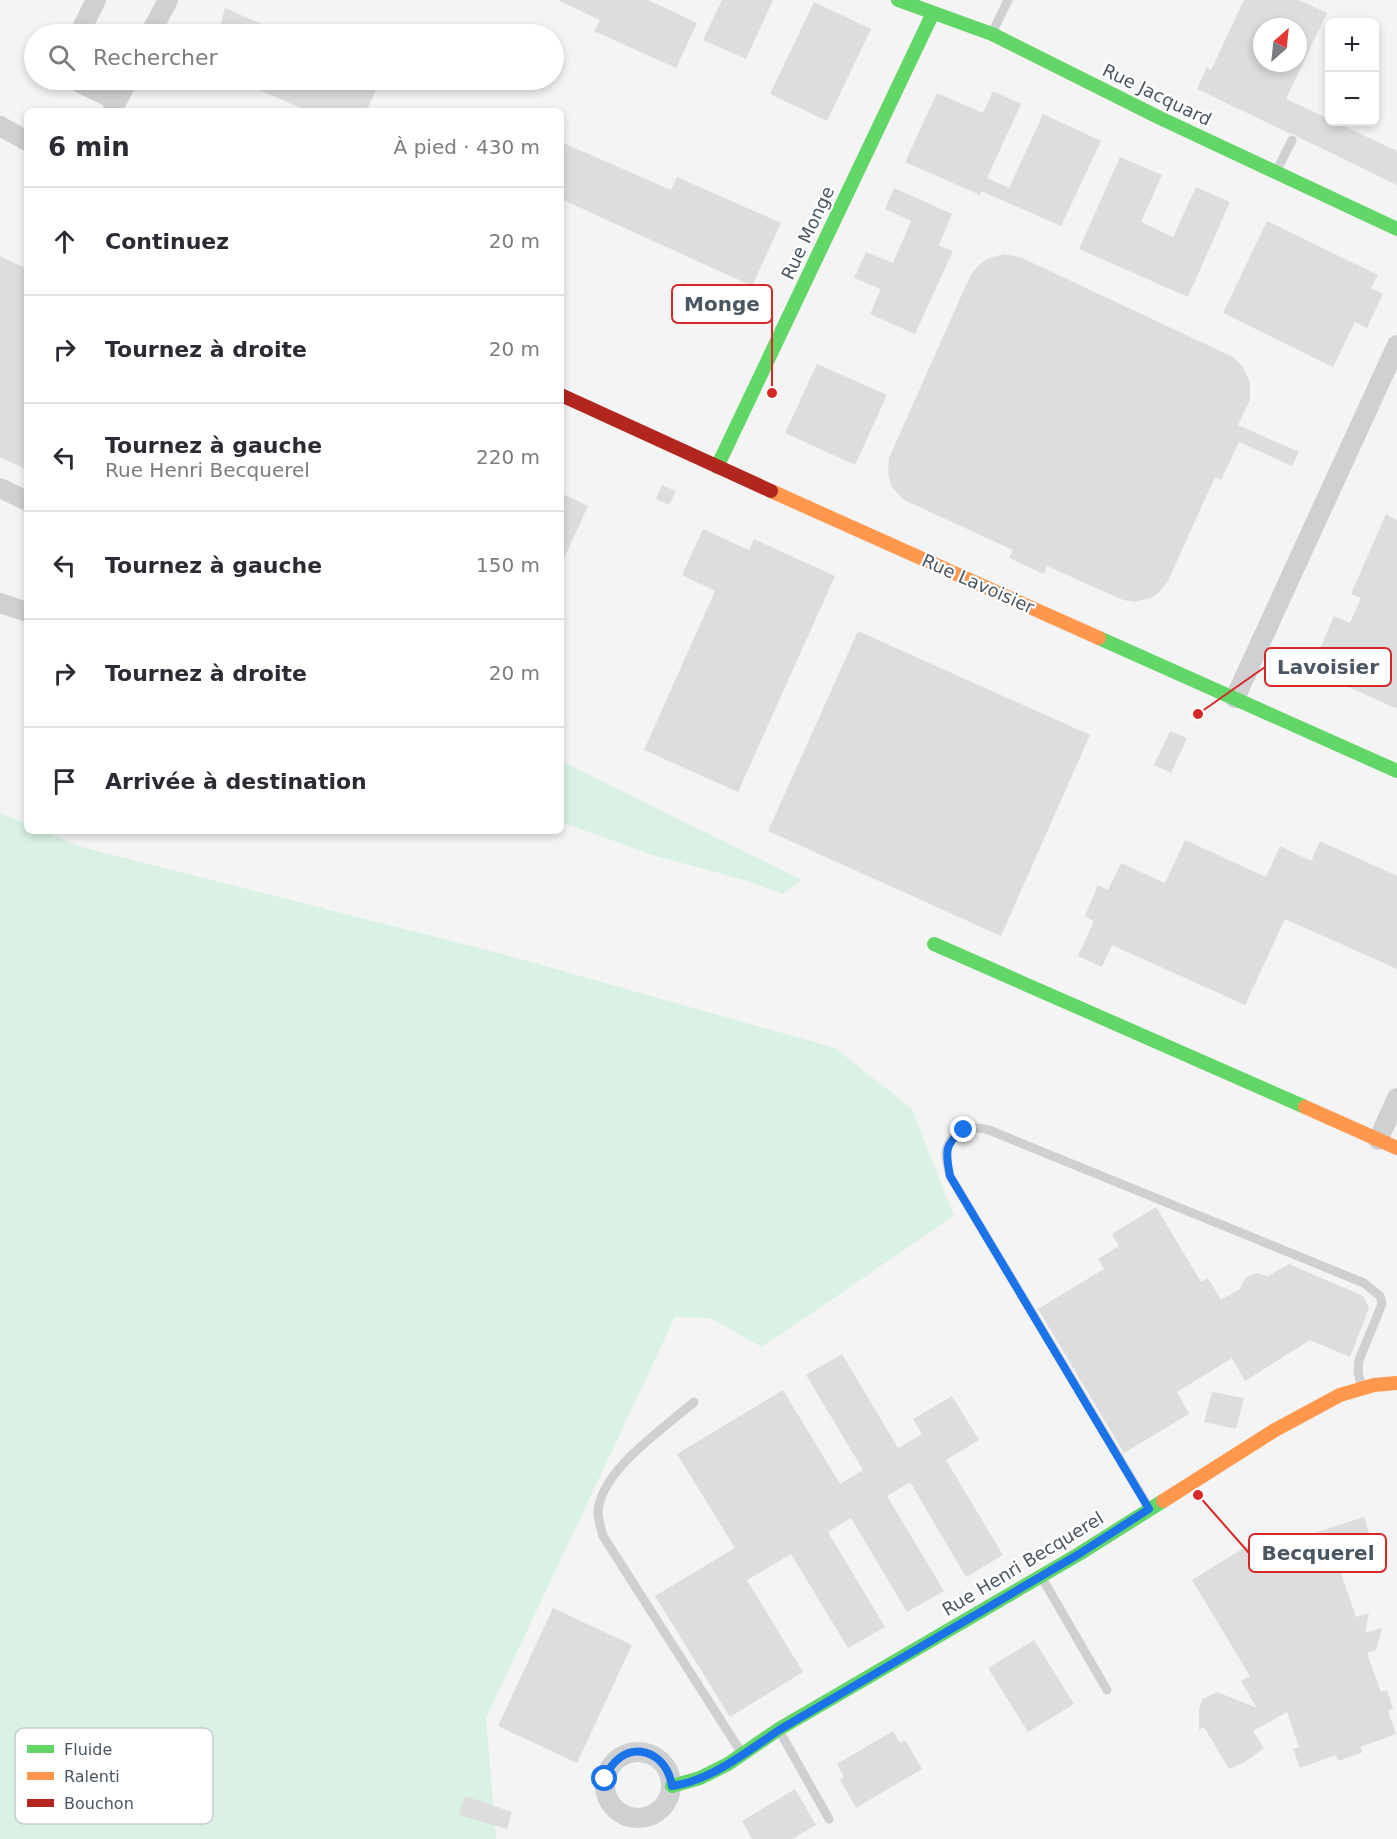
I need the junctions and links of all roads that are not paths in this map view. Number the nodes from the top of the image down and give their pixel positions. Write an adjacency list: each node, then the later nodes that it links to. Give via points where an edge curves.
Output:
1 (96, 0): 6 (street)
2 (168, 0): 7 (street)
3 (898, 0): 5 (street, Rue Jacquard)
4 (1008, 0): 8 (lane)
5 (932, 15): 8 (street, Rue Jacquard); 19 (street, Rue Monge)
6 (84, 24)
7 (155, 24)
8 (992, 34): 15 (street, Rue Jacquard)
9 (89, 90): 11 (street)
10 (123, 90): 11 (street)
11 (114, 106)
12 (0, 126): 13 (street)
13 (24, 139)
14 (1292, 140): 15 (lane)
15 (1276, 172): 16 (street, Rue Jacquard)
16 (1397, 230)
17 (1397, 345): 24 (street)
18 (564, 395): 19 (street, Rue Lavoisier)
19 (717, 467): 24 (street, Rue Lavoisier)
20 (0, 488): 21 (street)
21 (24, 500)
22 (0, 603): 23 (street)
23 (24, 611)
24 (1235, 698): 25 (street, Rue Lavoisier)
25 (1397, 771)
26 (934, 945): 28 (street)
27 (1397, 1098): 28 (street)
28 (1378, 1140): 29 (street)
29 (1397, 1148)
30 (1397, 1383): 31 (street, Rue Henri Becquerel)
31 (1362, 1389): 33 (street, Rue Henri Becquerel, via 1340,1395 1275,1430); 33 (lane, via 1359,1360 1382,1304 1380,1296 1364,1283 989,1130 964,1130 949,1143 945,1153 950,1176)
32 (694, 1402): 37 (lane, via 621,1464 605,1487 598,1512 603,1536)
33 (1149, 1509): 34 (street, Rue Henri Becquerel)
34 (1041, 1576): 35 (lane); 36 (street, Rue Henri Becquerel)
35 (1107, 1690)
36 (779, 1730): 37 (street, Rue Henri Becquerel); 39 (lane)
37 (742, 1754): 38 (street, Rue Henri Becquerel, via 700,1778)
38 (672, 1786)
39 (830, 1819)

